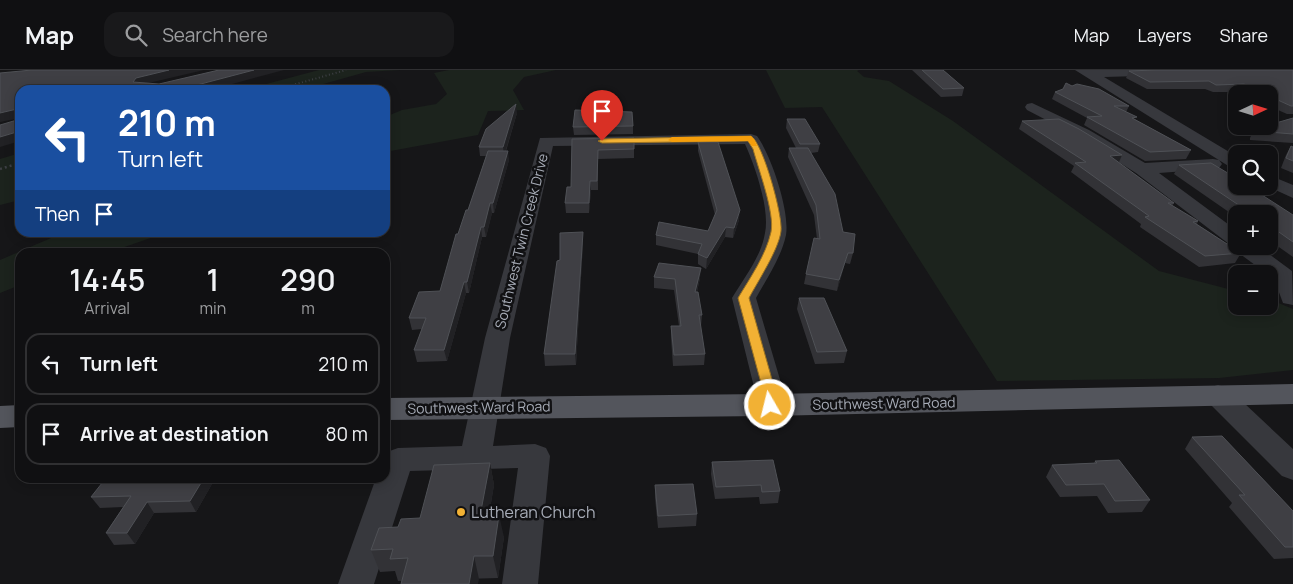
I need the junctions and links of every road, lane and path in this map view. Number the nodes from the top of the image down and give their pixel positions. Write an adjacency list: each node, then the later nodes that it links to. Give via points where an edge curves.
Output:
1 (346, 70): 5 (path)
2 (1210, 70): 3 (street)
3 (1184, 71): 4 (street)
4 (1086, 72): 7 (street)
5 (293, 85)
6 (1032, 107): 11 (street)
7 (1228, 158)
8 (15, 164): 10 (path)
9 (1228, 164): 11 (street)
10 (0, 168)
11 (1142, 169): 14 (street)
12 (1278, 184): 13 (street)
13 (1293, 192)
14 (1228, 234)
15 (1256, 255): 16 (street, via 1284,276)
16 (1291, 298)
17 (1293, 394): 18 (main road, Southwest Ward Road)
18 (1218, 395): 19 (main road, Southwest Ward Road); 25 (street)
19 (770, 405): 20 (main road, Southwest Ward Road); 20 (street, Southwest Twin Creek Drive, via 744,298 776,231 773,204 751,139 546,142 497,332)
20 (482, 406): 21 (main road, Southwest Ward Road); 24 (street)
21 (390, 409)
22 (15, 416): 23 (main road)
23 (0, 417)
24 (476, 456): 26 (street, via 398,460); 27 (street, via 535,456)
25 (1293, 468)
26 (356, 584)
27 (520, 584)

